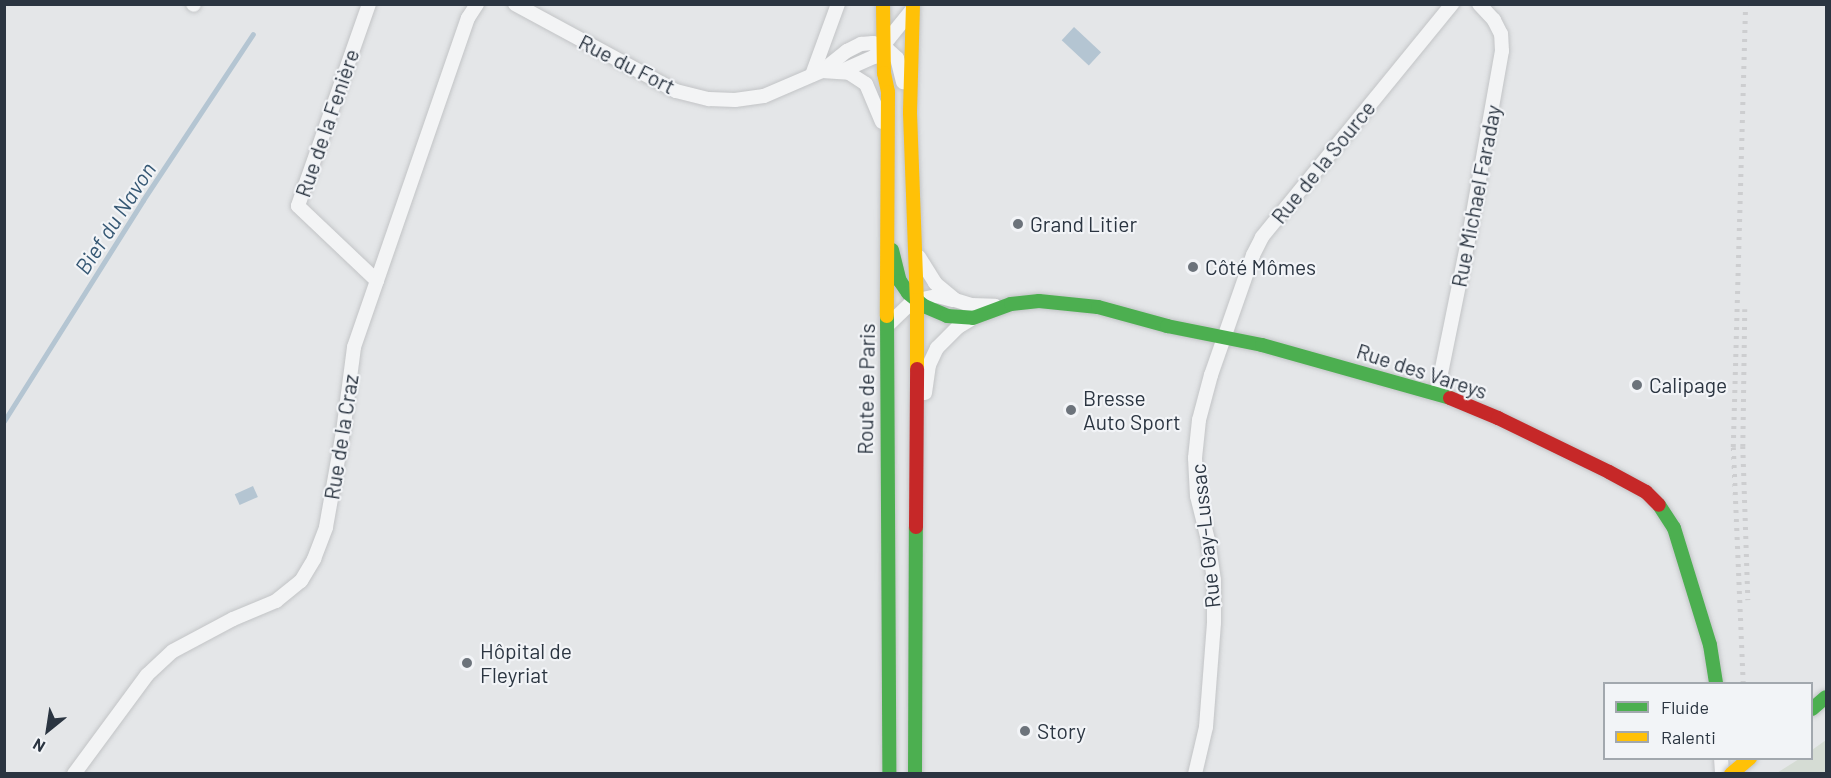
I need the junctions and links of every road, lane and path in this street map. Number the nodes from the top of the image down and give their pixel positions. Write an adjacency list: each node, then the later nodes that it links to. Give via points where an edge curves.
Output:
1 (369, 4): 16 (street, Rue de la Fenière, via 298,206)
2 (477, 4): 16 (street, Rue de la Craz, via 468,18)
3 (515, 4): 11 (street, Rue du Fort, via 676,91 709,99 764,96)
4 (838, 4): 11 (street)
5 (883, 4): 9 (main road, Route de Paris)
6 (1452, 4): 22 (street, Rue de la Source, via 1262,237 1252,255)
7 (1479, 4): 23 (street, Rue Michael Faraday, via 1501,34 1502,51 1470,236)
8 (913, 6): 9 (street, Rue du Fort); 12 (main road)
9 (884, 46): 10 (street, Rue du Fort, via 874,57); 11 (street, Rue du Fort, via 861,44); 12 (street, via 900,64); 13 (main road, Route de Paris)
10 (842, 72): 11 (street, Rue du Fort); 13 (street, Rue du Fort, via 855,75 866,84 877,104)
11 (817, 73)
12 (910, 112): 15 (main road)
13 (888, 143): 14 (main road, Route de Paris)
14 (888, 236): 17 (main road, Rue des Vareys, via 900,281); 21 (main road, Route de Paris)
15 (914, 249): 17 (main road); 18 (street, via 935,283)
16 (377, 282): 29 (street, Rue de la Craz, via 354,347 326,527 306,572 276,601 173,651 147,675)
17 (917, 300): 18 (street, Rue des Vareys, via 937,296); 20 (main road, Rue des Vareys, via 947,316); 21 (street, via 904,307); 24 (main road)
18 (956, 300): 19 (street, Rue des Vareys, via 971,305)
19 (1003, 306): 20 (main road, Rue des Vareys); 22 (main road, Rue des Vareys, via 1065,302)
20 (973, 318): 24 (street, Rue des Vareys, via 944,339 933,355)
21 (888, 325): 30 (main road, Route de Paris)
22 (1225, 337): 23 (main road, Rue des Vareys); 32 (street, Rue Gay-Lussac, via 1199,420 1195,458 1197,496 1214,580 1206,727)
23 (1437, 393): 25 (main road, Rue des Vareys, via 1609,472 1646,492 1660,506 1674,528 1683,556 1710,645)
24 (916, 460): 31 (main road)
25 (1716, 682)
26 (1827, 697): 27 (main road)
27 (1813, 708)
28 (1749, 760): 33 (main road, bridge)
29 (74, 774)
30 (889, 774)
31 (915, 774)
32 (1195, 774)
33 (1731, 774)

